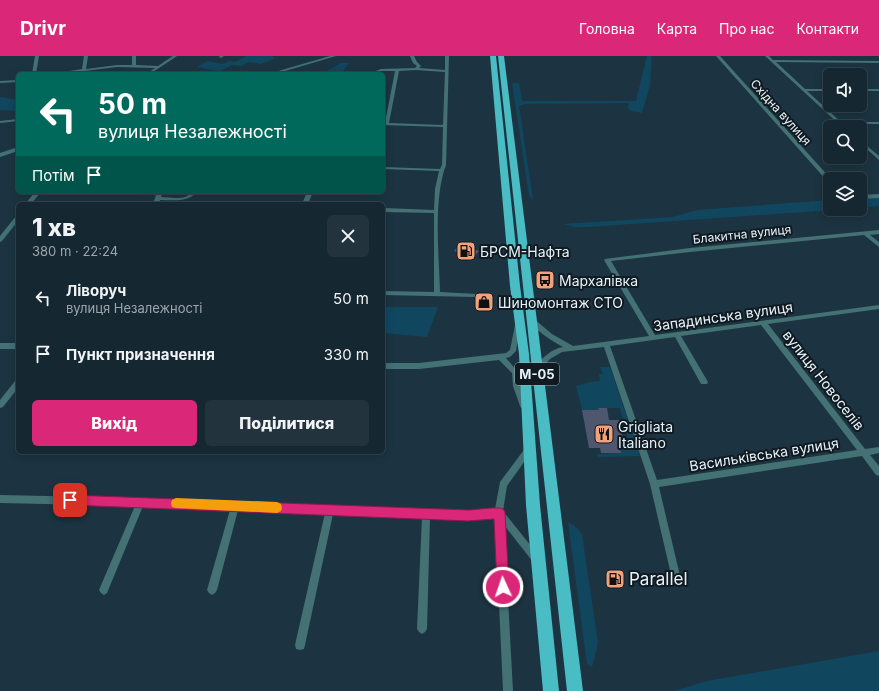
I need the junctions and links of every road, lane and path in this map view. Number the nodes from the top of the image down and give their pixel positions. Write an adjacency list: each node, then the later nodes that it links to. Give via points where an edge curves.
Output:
1 (37, 56): 20 (street)
2 (86, 56): 17 (street)
3 (134, 56): 14 (street)
4 (175, 56): 15 (street)
5 (334, 56): 23 (street)
6 (412, 56): 16 (street, via 419,66)
7 (447, 56): 19 (street)
8 (493, 56): 62 (highway, М-05)
9 (501, 56): 63 (highway, М-05)
10 (718, 56): 44 (street, Східна вулиця)
11 (767, 56): 12 (street)
12 (773, 61): 13 (street); 27 (street)
13 (879, 62)
14 (134, 66): 15 (street); 17 (street)
15 (159, 67): 22 (street)
16 (416, 69): 18 (street); 19 (street)
17 (84, 70): 21 (street)
18 (397, 70): 24 (street); 36 (street)
19 (447, 71): 37 (street)
20 (34, 72)
21 (68, 72)
22 (151, 72)
23 (277, 72)
24 (376, 72)
25 (16, 81): 26 (street)
26 (0, 82)
27 (804, 90): 28 (street); 32 (street)
28 (823, 90)
29 (867, 90): 30 (street)
30 (879, 90)
31 (16, 120): 33 (street)
32 (837, 120)
33 (0, 122)
34 (867, 123): 35 (street)
35 (879, 123)
36 (385, 124): 37 (street)
37 (444, 126): 43 (street, via 444,165)
38 (867, 148): 41 (street)
39 (16, 150): 40 (street)
40 (0, 155)
41 (879, 159)
42 (385, 168): 43 (street)
43 (440, 170): 52 (street)
44 (823, 173)
45 (36, 194): 50 (street)
46 (192, 194): 47 (street, via 184,199)
47 (159, 195)
48 (879, 196): 49 (street)
49 (867, 197)
50 (30, 202)
51 (385, 210): 52 (street)
52 (437, 212): 59 (street)
53 (16, 220): 56 (street)
54 (879, 232): 55 (street, Блакитна вулиця)
55 (866, 233): 57 (street); 66 (street, Блакитна вулиця, via 606,260)
56 (0, 240)
57 (879, 245)
58 (385, 293): 59 (street)
59 (437, 295): 60 (street)
60 (475, 295)
61 (879, 307): 64 (street, Западинська вулиця)
62 (519, 316): 71 (street, via 513,351); 77 (highway, М-05)
63 (531, 319): 70 (street, via 552,339); 73 (highway, М-05)
64 (764, 323): 65 (street, Западинська вулиця); 80 (street, вулиця Новоселів)
65 (676, 335): 66 (street, Западинська вулиця); 74 (street)
66 (654, 338): 67 (street, Западинська вулиця)
67 (606, 344): 70 (street, Западинська вулиця); 82 (street)
68 (0, 346): 69 (street)
69 (16, 346)
70 (571, 348): 73 (street, Западинська вулиця, via 554,353)
71 (500, 357): 72 (street, via 419,366); 77 (street, via 515,372 517,386)
72 (385, 366)
73 (537, 369): 97 (highway, М-05)
74 (704, 382)
75 (16, 386): 76 (street)
76 (0, 404)
77 (528, 415): 78 (highway, М-05)
78 (530, 449): 87 (street, via 503,485); 89 (highway, М-05)
79 (879, 450): 80 (street, Васильківська вулиця)
80 (864, 452): 81 (street, вулиця Новоселів); 82 (street, Васильківська вулиця)
81 (879, 472)
82 (654, 484): 90 (street)
83 (0, 499): 84 (street)
84 (141, 502): 85 (street); 91 (street)
85 (235, 506): 86 (street); 92 (street)
86 (330, 510): 88 (street); 94 (street)
87 (499, 512): 88 (street, via 468,516); 89 (street); 95 (street)
88 (426, 514): 93 (street)
89 (539, 563): 96 (highway, М-05)
90 (676, 580)
91 (104, 590)
92 (212, 590)
93 (422, 629)
94 (300, 644)
95 (508, 691)
96 (551, 691)
97 (575, 691)

